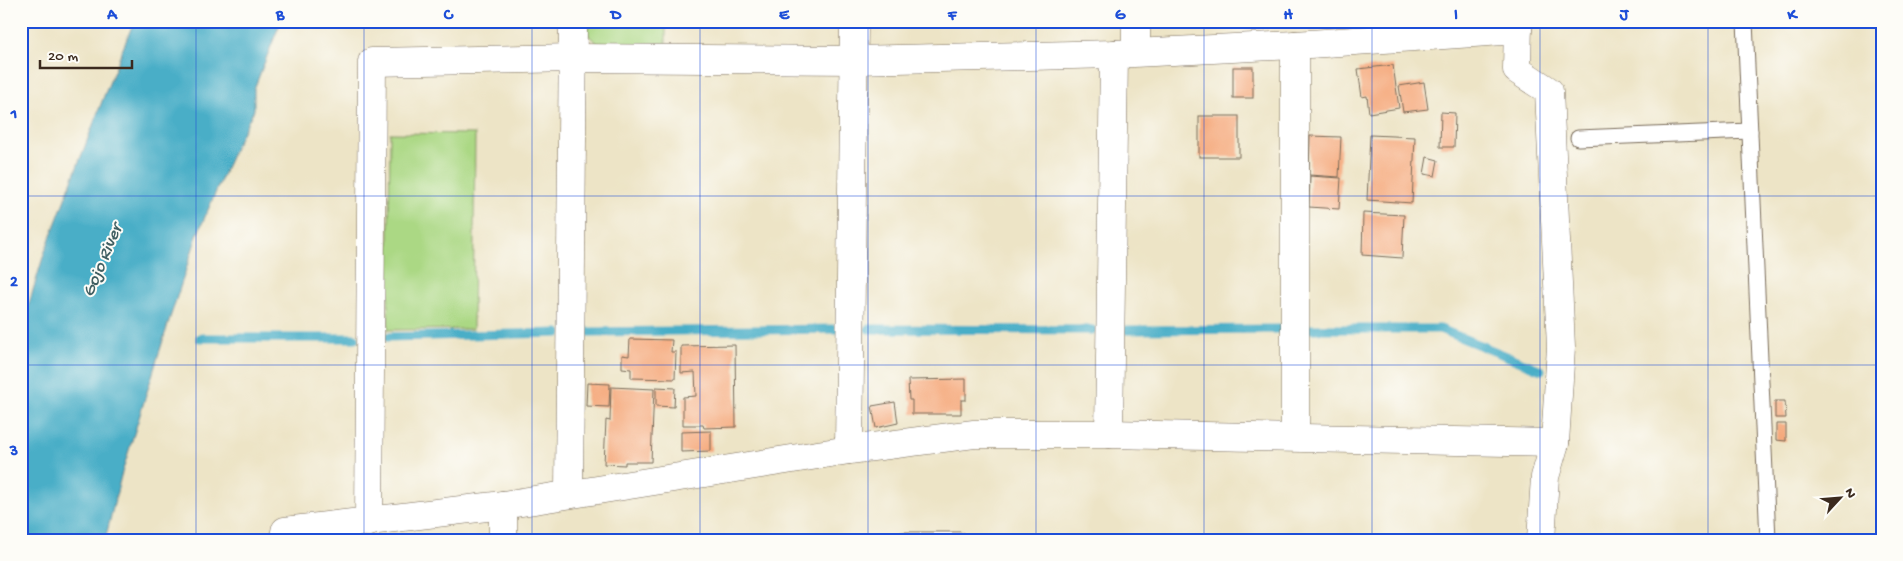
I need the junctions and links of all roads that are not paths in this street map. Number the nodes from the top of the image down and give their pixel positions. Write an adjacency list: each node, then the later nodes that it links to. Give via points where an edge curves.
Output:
1 (573, 21): 8 (street)
2 (854, 21): 9 (street)
3 (1136, 21): 7 (street)
4 (1745, 21): 10 (lane)
5 (1518, 25): 6 (street); 14 (street, via 1517,70 1549,91 1561,347)
6 (1295, 45): 7 (street); 13 (street)
7 (1125, 53): 9 (street); 12 (street)
8 (573, 58): 9 (street); 16 (street); 18 (street, via 372,62)
9 (854, 60): 15 (street)
10 (1750, 131): 11 (lane); 24 (lane)
11 (1578, 138)
12 (1109, 434): 13 (street); 15 (street, via 974,434)
13 (1295, 437): 14 (street)
14 (1554, 443): 23 (street, via 1546,477)
15 (849, 450): 16 (street)
16 (569, 494): 17 (street)
17 (503, 505): 18 (street); 20 (street)
18 (369, 522): 19 (street, via 285,531)
19 (286, 540)
20 (503, 540)
21 (903, 540): 22 (lane)
22 (960, 540)
23 (1541, 540)
24 (1768, 540)

